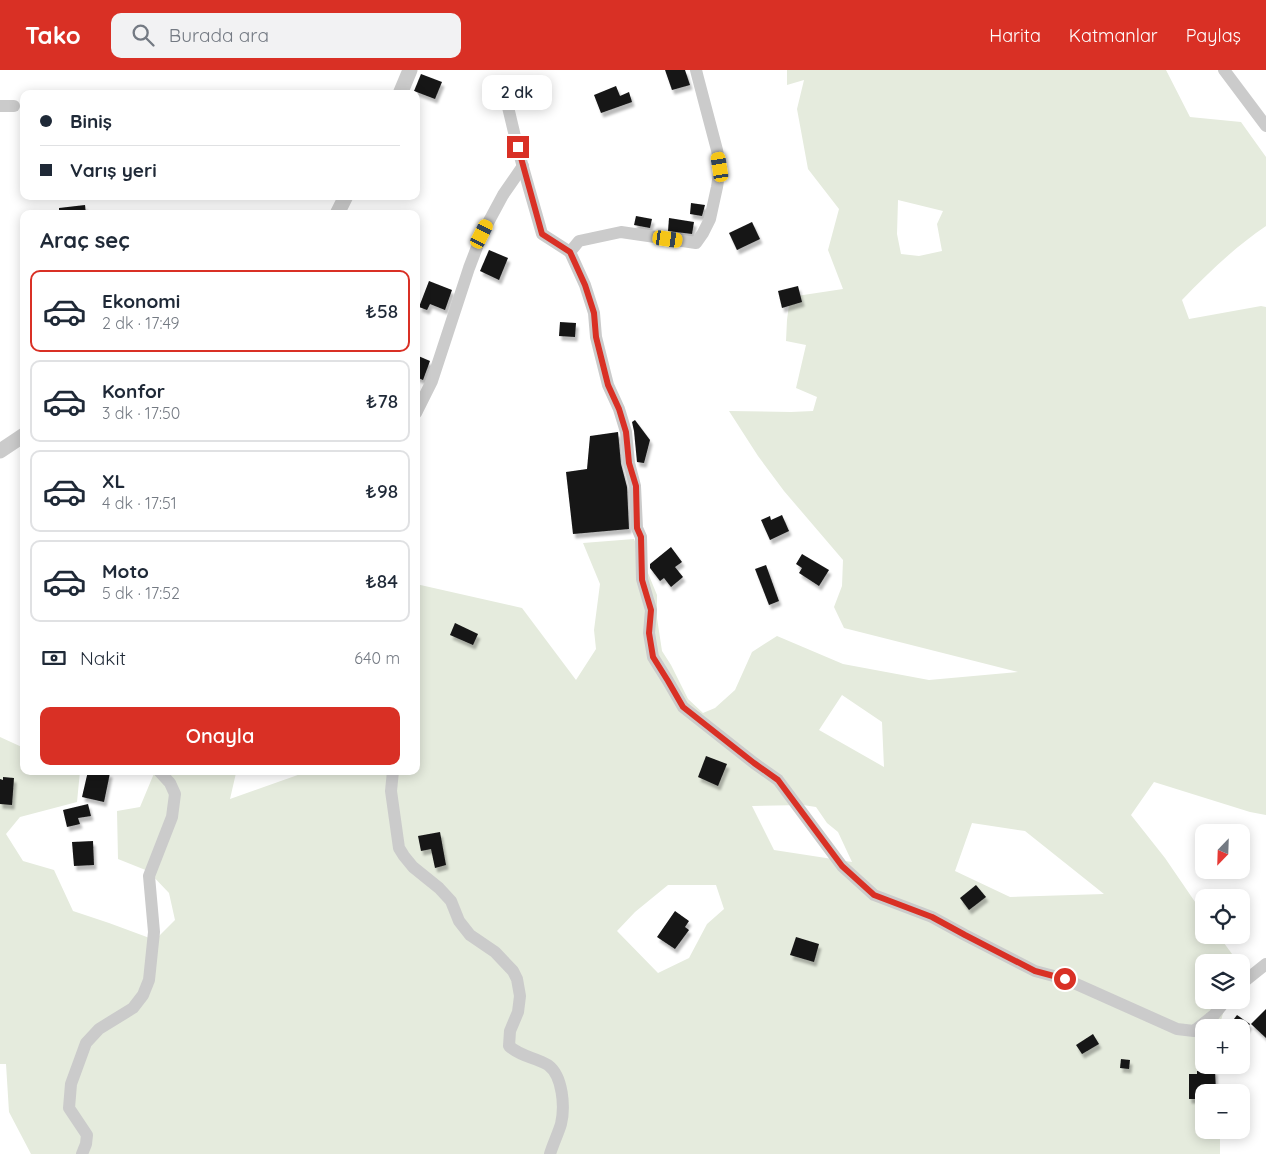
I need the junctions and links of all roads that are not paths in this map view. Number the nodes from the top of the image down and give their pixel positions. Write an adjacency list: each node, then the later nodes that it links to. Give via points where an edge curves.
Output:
1 (410, 70): 5 (street)
2 (696, 70): 10 (street, via 720,167 710,219 704,233 696,243 621,232 579,240)
3 (1224, 70): 8 (street)
4 (502, 84): 9 (street)
5 (402, 90)
6 (0, 106): 7 (street)
7 (14, 106)
8 (1266, 126)
9 (523, 166): 10 (street, via 542,234); 11 (street, via 502,195 482,234 432,381)
10 (570, 252): 18 (street, via 594,313 596,337 608,385 626,432 629,463 636,486 642,580 651,610 649,633 653,657 683,707 778,780 842,866 874,895 932,917 1035,971 1065,979 1177,1029 1194,1031)
11 (420, 405)
12 (20, 437): 13 (street)
13 (0, 451)
14 (163, 775): 19 (street, via 175,794 172,817 149,876 154,932 149,980 144,995 133,1008 99,1029 86,1043 71,1084 69,1108 87,1135)
15 (393, 775): 20 (street, via 391,791 399,848 413,867 451,901 459,921 470,935 495,952 513,970 517,979 520,996 509,1046 555,1072 563,1097 561,1123)
16 (1266, 964): 17 (street)
17 (1250, 977)
18 (1219, 1009)
19 (82, 1154)
20 (550, 1154)

